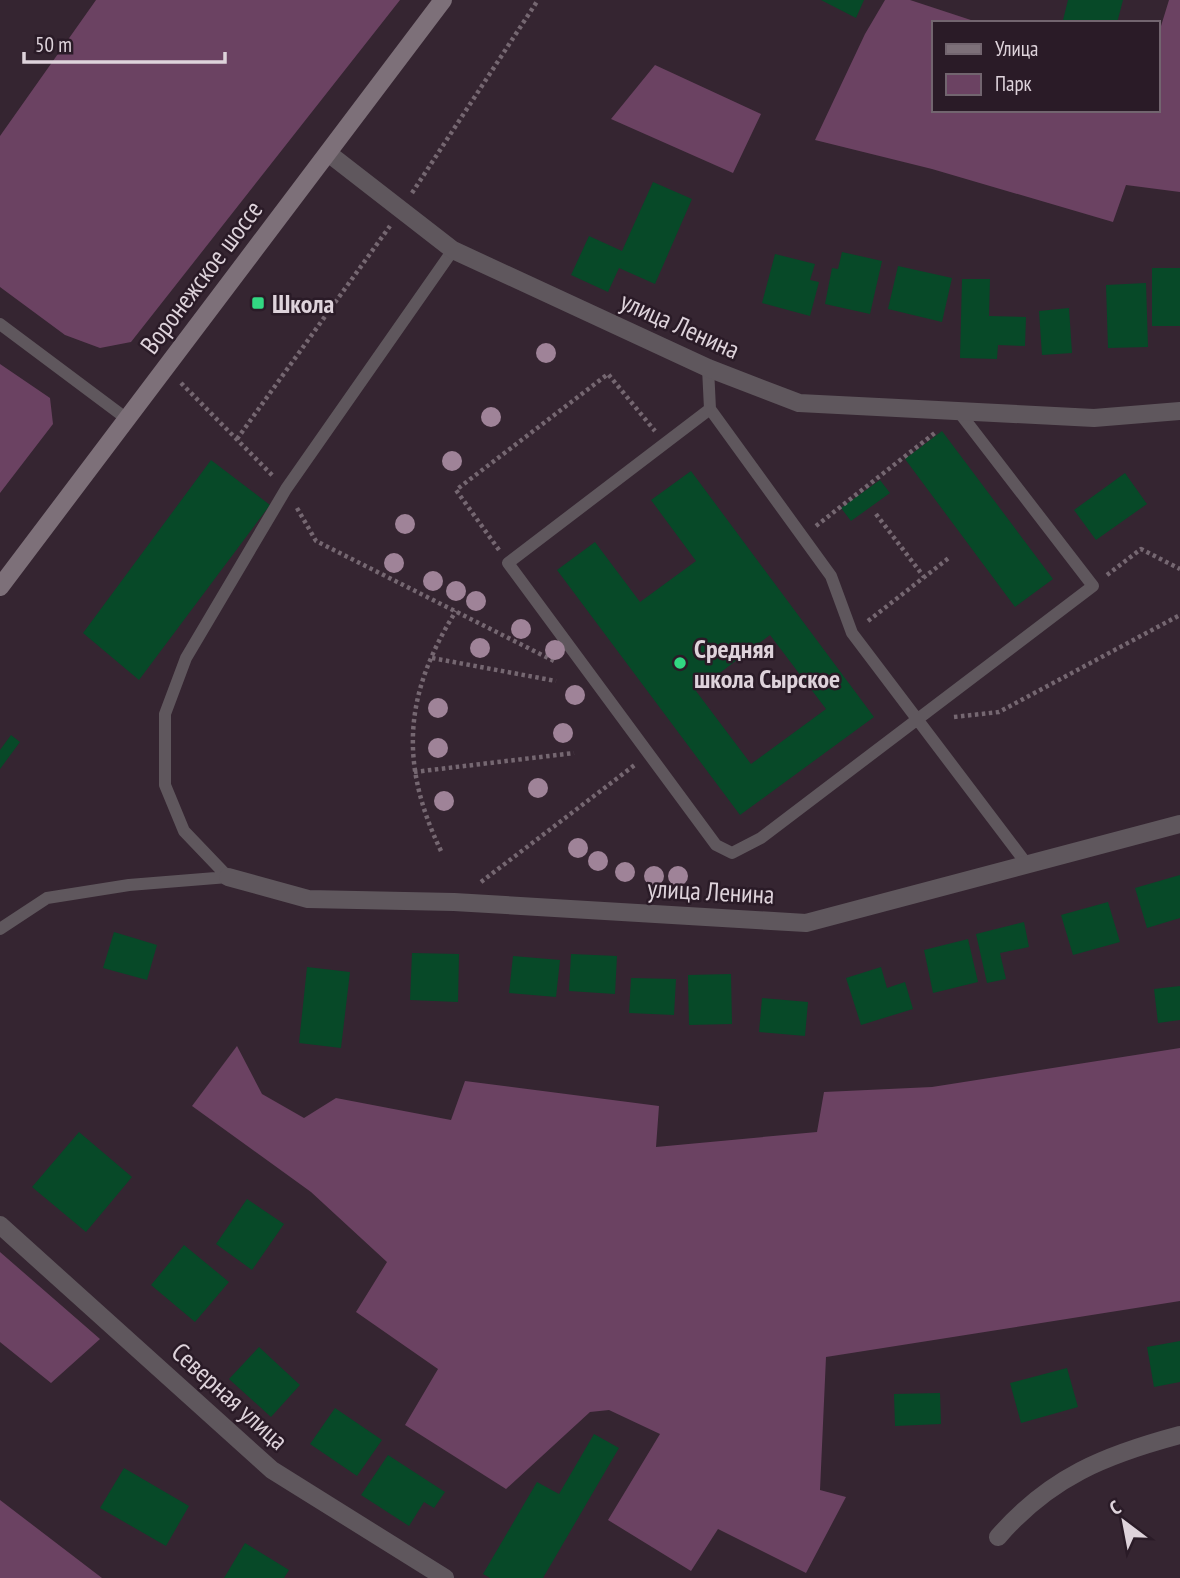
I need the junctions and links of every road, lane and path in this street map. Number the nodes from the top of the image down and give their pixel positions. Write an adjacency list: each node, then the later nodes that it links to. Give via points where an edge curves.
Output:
1 (443, 0): 2 (main road, Воронежское шоссе)
2 (328, 153): 3 (street, улица Ленина); 5 (main road, Воронежское шоссе)
3 (453, 250): 6 (street, улица Ленина); 12 (lane)
4 (0, 324): 10 (lane)
5 (166, 367): 10 (main road, Воронежское шоссе); 12 (path)
6 (708, 368): 7 (lane); 9 (street, улица Ленина, via 799,403)
7 (710, 409): 11 (lane); 14 (lane)
8 (1180, 411): 9 (street, улица Ленина, via 1094,418)
9 (953, 412): 14 (path, via 944,425); 19 (lane)
10 (127, 419): 20 (main road, Воронежское шоссе)
11 (666, 445): 16 (lane); 16 (path, via 608,374 456,490)
12 (286, 489): 21 (path, via 316,541); 34 (lane, via 186,658 165,714 165,785 184,831)
13 (876, 514): 18 (path)
14 (803, 537): 23 (lane, via 831,576)
15 (950, 557): 18 (path)
16 (508, 563): 25 (lane)
17 (1180, 569): 19 (path, via 1141,549)
18 (924, 577): 23 (path)
19 (1093, 586): 27 (lane)
20 (0, 587)
21 (456, 611): 24 (path); 25 (path)
22 (1180, 615): 27 (path, via 999,712)
23 (852, 633): 27 (lane)
24 (432, 658): 26 (path); 30 (path, via 413,717)
25 (592, 680): 29 (lane)
26 (556, 681)
27 (918, 720): 29 (lane, via 761,838 732,853 716,845); 33 (lane)
28 (574, 753): 30 (path)
29 (648, 755): 35 (path)
30 (414, 772): 32 (path)
31 (1180, 824): 33 (street, улица Ленина)
32 (441, 851)
33 (1026, 863): 35 (street, улица Ленина, via 806,923)
34 (228, 877): 35 (street, улица Ленина, via 308,899); 36 (lane, via 47,898)
35 (454, 902)
36 (0, 929)
37 (0, 1225): 40 (street, Северная улица, via 272,1470)
38 (1180, 1436): 39 (street, via 1066,1476 1023,1509)
39 (998, 1537)
40 (445, 1578)

